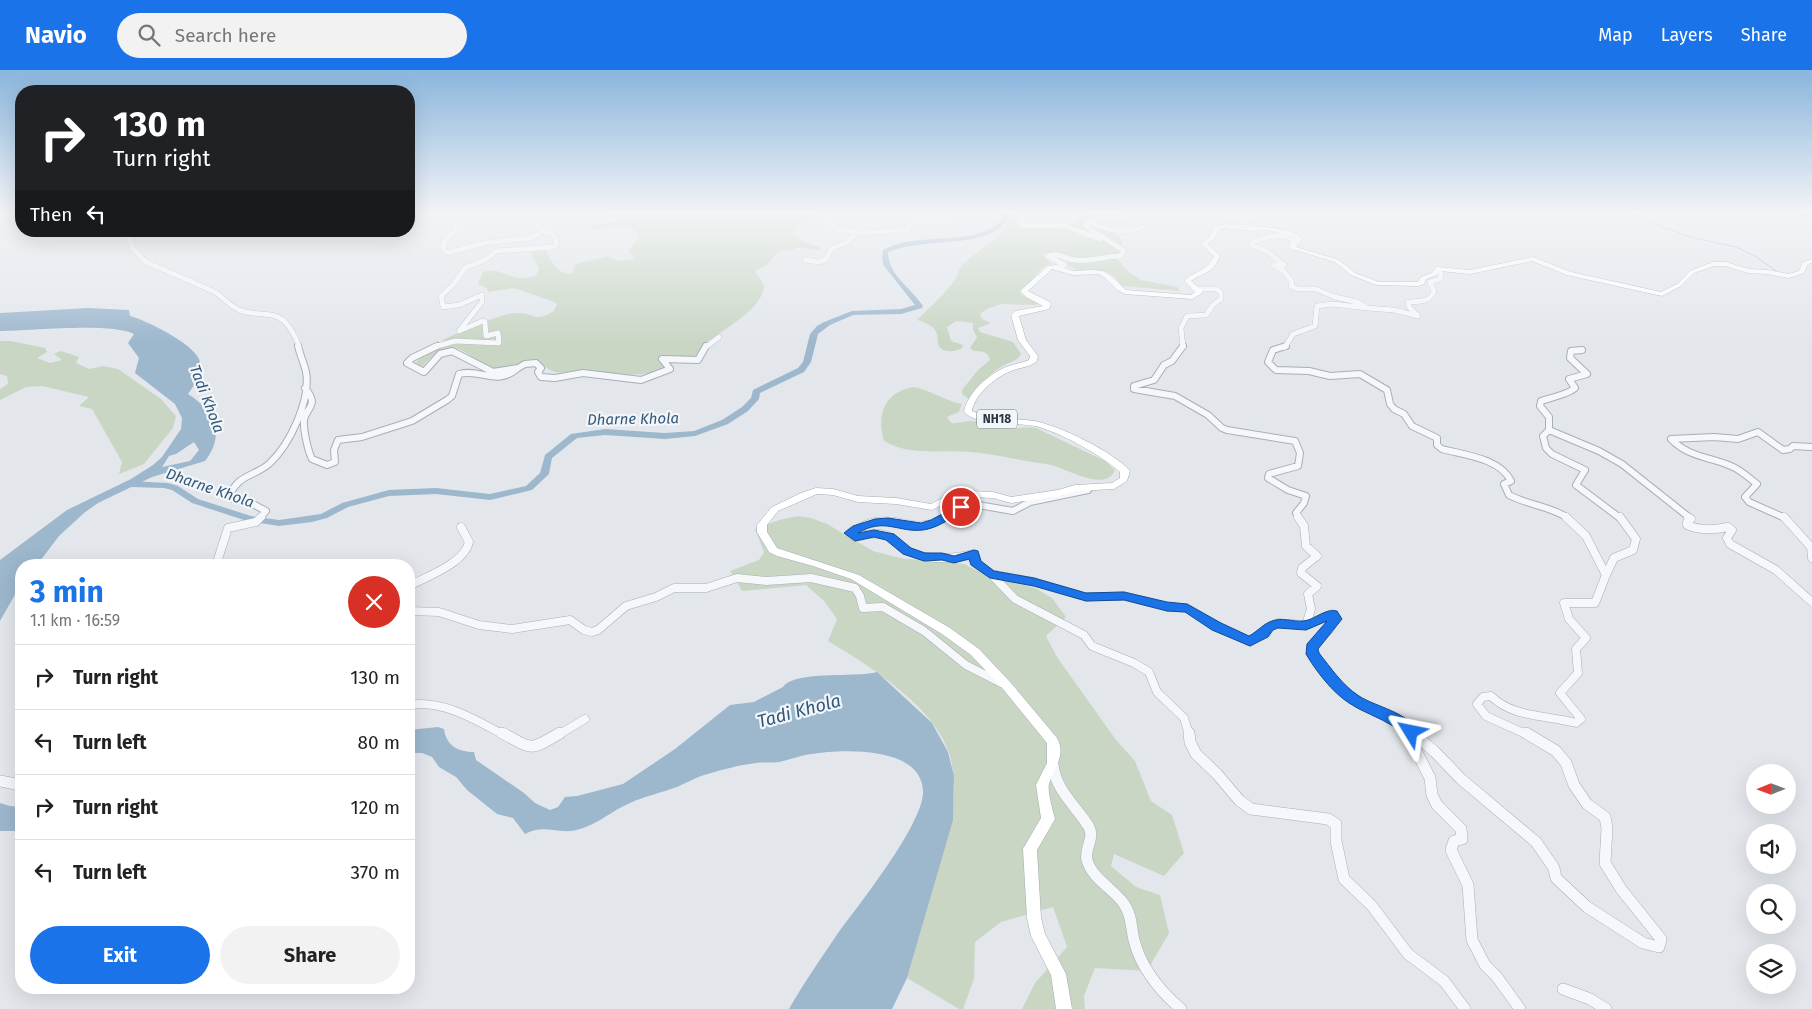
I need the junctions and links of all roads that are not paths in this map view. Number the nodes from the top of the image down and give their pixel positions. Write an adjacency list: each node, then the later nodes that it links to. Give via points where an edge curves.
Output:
1 (140, 256): 19 (street, via 149,264 211,289 241,311 277,315 287,322 298,343 306,372)
2 (490, 256): 18 (street, via 465,268 441,296 443,307 448,308 482,295 482,302 458,331 483,321 486,336 498,332 499,343 447,342 427,349 407,363 424,372 440,354 452,351 493,372)
3 (829, 256): 10 (street, via 815,263)
4 (1048, 256): 12 (street, via 1065,265)
5 (1064, 256): 6 (street, via 1074,260 1091,260)
6 (1120, 256)
7 (1217, 256): 14 (main road, via 1210,270 1187,281)
8 (1272, 256): 15 (street, via 1284,265 1274,265 1284,271 1292,282 1291,286 1316,289)
9 (1320, 256): 13 (main road, via 1337,261 1353,274 1378,284 1420,284 1423,278 1435,274)
10 (805, 260)
11 (1812, 261): 13 (main road, via 1805,263 1800,274 1789,276 1714,264 1692,272 1679,285 1662,294 1568,274 1533,259 1470,272)
12 (1059, 267): 14 (main road, via 1073,273 1100,272 1119,290 1129,293 1161,293 1184,298 1199,293); 22 (main road, NH18, via 1047,268 1024,292 1047,304 1046,307 1015,315 1022,340 1034,356 1033,361 1009,369 991,380 970,402 968,410 978,416 1038,424 1091,447 1125,471 1124,479 1114,486)
13 (1438, 269): 15 (street, via 1440,279 1430,282 1434,291 1432,297 1408,302 1418,316)
14 (1196, 288): 31 (street, via 1217,289 1221,299 1206,315 1187,316 1181,328 1184,348 1172,361 1164,364 1154,380 1134,386 1134,389 1174,396 1208,414 1222,428 1295,441 1301,453 1298,466 1269,474 1268,478 1306,496 1296,513 1304,526 1306,546 1317,556 1302,568 1301,573 1317,586 1308,594 1311,609)
15 (1367, 308): 27 (street, via 1332,304 1317,306 1314,326 1293,334 1285,346 1273,350 1268,362 1276,370 1309,371 1330,376 1360,374 1381,386 1387,390 1394,409 1404,414 1412,426 1437,438 1437,445 1442,449 1493,464 1510,476 1511,481 1504,484 1508,495 1573,520 1590,540)
16 (719, 337): 18 (street, via 706,346 698,360 662,359 670,369 641,380 583,373 547,378 541,377 538,372 541,368 536,363)
17 (1582, 350): 20 (street, via 1571,351 1570,358 1587,374 1569,379 1575,388 1571,392 1541,401 1540,406 1549,417)
18 (518, 368): 19 (street, via 494,378 469,371 459,374 452,396 447,400 412,421 362,437 338,440 332,456 335,462 327,465 312,460 308,452 304,420 312,407 311,397)
19 (305, 388): 25 (street, via 304,404 296,427 284,447 269,464 240,481 230,493 234,499 266,511 256,522 228,528)
20 (1549, 430): 27 (street, via 1544,436 1546,448 1584,470 1576,485 1619,516 1636,539 1633,550 1614,558); 29 (street, via 1599,451 1628,468 1691,519 1687,525 1691,528 1732,530 1727,538 1730,544 1769,566 1790,581 1802,598)
21 (1812, 447): 24 (street, via 1793,446 1782,450 1758,432 1738,439 1671,439 1690,454 1731,466 1757,484 1745,497 1749,502 1787,519 1811,548)
22 (1096, 488): 26 (street, via 1030,502 1013,511 972,504 921,527 875,522 850,533 855,537 874,533 890,537 907,551 924,557 954,559 974,554 976,563); 32 (main road, NH18, via 1075,488 1011,500 969,494 951,497 932,507 816,491 775,509 762,526 762,532 774,550 855,578 946,631 975,652)
23 (461, 527): 28 (street, via 469,545 457,560)
24 (1812, 558)
25 (218, 559)
26 (990, 574): 31 (street, via 1086,597 1124,596 1167,607 1187,608 1250,642 1278,623); 42 (street, via 1015,599 1084,635 1092,646 1150,672 1157,692 1184,718 1196,754 1251,809 1328,818 1336,824 1344,879 1372,906 1408,954 1444,981)
27 (1606, 575): 35 (street, via 1595,602 1564,603 1569,619 1586,638 1576,649 1577,678 1560,693 1581,719 1576,723 1522,714 1490,696 1483,697 1478,704 1486,716 1538,739 1556,751 1566,763 1574,785 1587,804 1605,817 1605,864 1661,939 1658,947 1643,943 1587,907 1556,878 1554,868 1536,842)
28 (415, 583)
29 (1812, 602)
30 (415, 611): 32 (street, via 439,612 479,626 512,629 570,620 592,632 626,606 674,588 706,588 737,578 766,581 811,578 855,588 863,608 883,607 924,631 966,664)
31 (1306, 626): 35 (street, via 1326,615 1335,616 1333,624 1312,648 1312,654 1338,686 1354,699)
32 (1007, 686): 36 (main road, NH18, via 1052,742)
33 (415, 704): 34 (street, via 427,702 445,708 527,747 542,744)
34 (586, 719)
35 (1399, 722): 43 (street, via 1409,734 1430,778 1437,805 1461,829 1462,839 1454,841 1451,850 1468,884 1472,940 1485,964)
36 (1054, 763): 40 (main road, via 1042,785 1048,819 1030,849 1034,918 1038,936 1058,974); 41 (street, via 1057,784 1090,829 1092,837 1085,854 1094,874 1129,912 1138,953 1169,999)
37 (0, 781): 38 (street)
38 (15, 784)
39 (1563, 989): 44 (street)
40 (1064, 1009)
41 (1181, 1009)
42 (1465, 1009)
43 (1520, 1009)
44 (1606, 1009)

